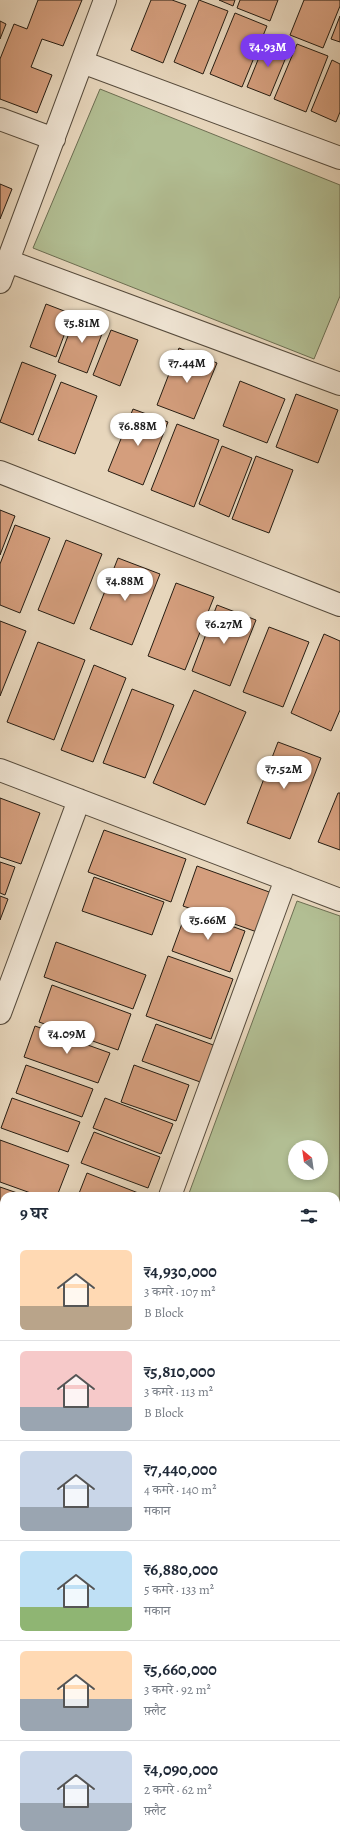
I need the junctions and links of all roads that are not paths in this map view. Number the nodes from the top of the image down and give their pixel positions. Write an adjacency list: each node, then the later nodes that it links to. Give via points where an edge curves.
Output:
1 (105, 0): 2 (street)
2 (82, 62): 4 (street); 5 (street)
3 (0, 119): 4 (street)
4 (54, 139): 6 (street)
5 (340, 158)
6 (8, 261): 7 (street); 8 (street)
7 (0, 282)
8 (340, 383)
9 (0, 472): 10 (street)
10 (340, 605)
11 (0, 770): 12 (street)
12 (79, 800): 13 (street); 15 (street)
13 (286, 879): 14 (street); 16 (street)
14 (340, 900)
15 (0, 1013)
16 (171, 1192)

